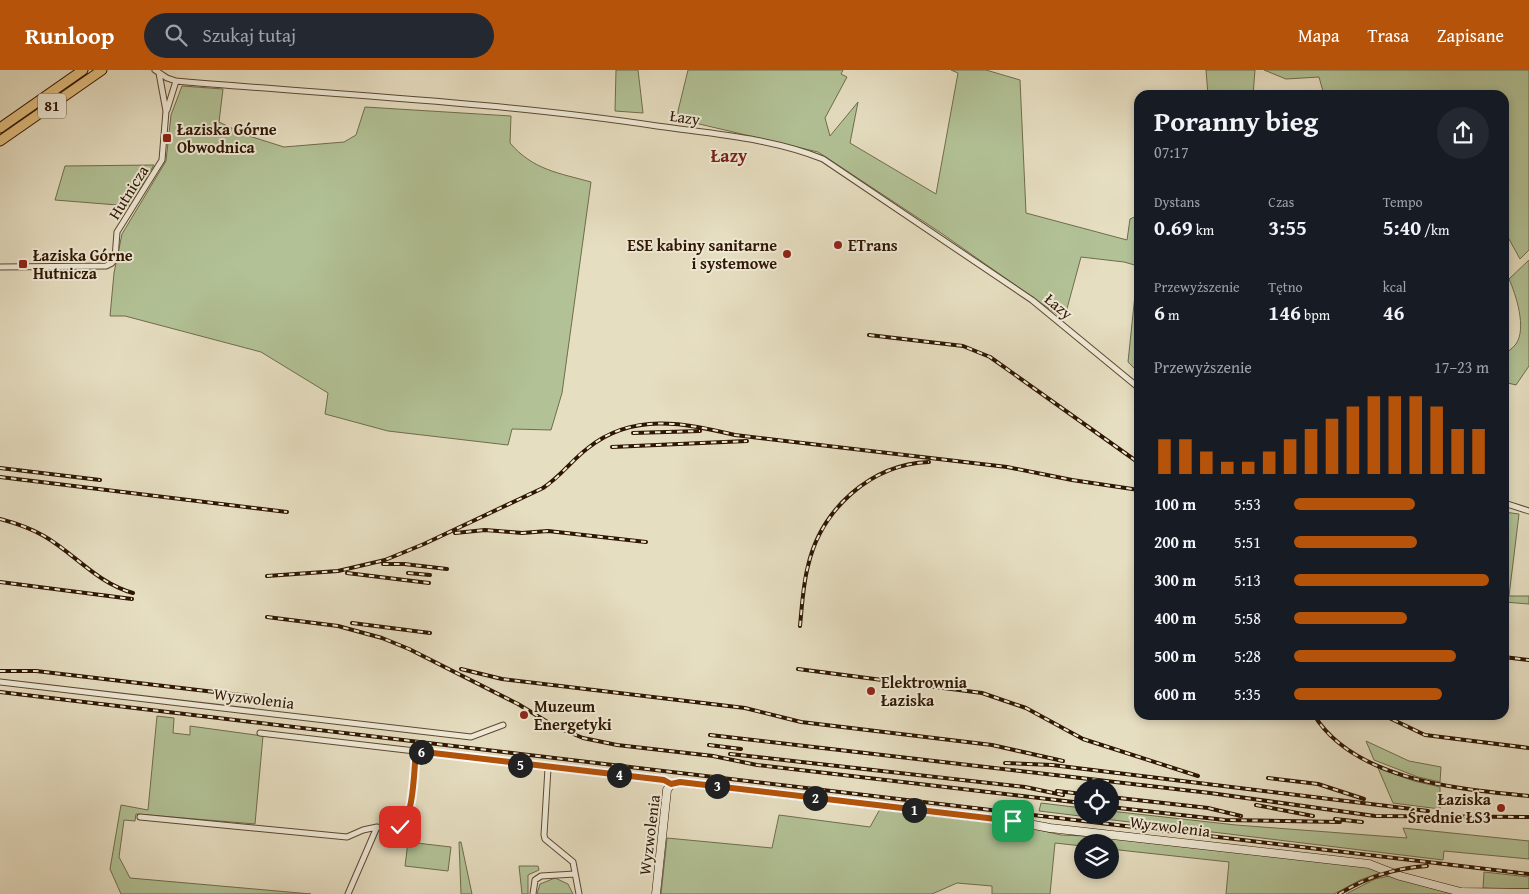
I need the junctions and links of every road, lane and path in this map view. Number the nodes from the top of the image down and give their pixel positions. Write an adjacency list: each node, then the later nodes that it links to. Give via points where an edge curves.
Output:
1 (83, 70): 6 (main road, 81)
2 (102, 70): 7 (main road, 81)
3 (157, 72): 4 (street, Łazy); 5 (street)
4 (176, 81): 5 (street); 9 (street, Łazy, via 566,114 768,142 800,150 823,159 1032,300)
5 (166, 111): 8 (street, Hutnicza, via 162,160 117,232 112,263 106,266)
6 (0, 128)
7 (0, 141)
8 (0, 267)
9 (1134, 384)
10 (1509, 505): 11 (street)
11 (1529, 511)
12 (0, 682): 13 (street, Wyzwolenia, via 471,738)
13 (502, 725)
14 (260, 733): 15 (street, Wyzwolenia)
15 (416, 751): 16 (street, Wyzwolenia); 19 (street, via 406,822 397,828)
16 (548, 768): 17 (street, Wyzwolenia, via 664,780); 20 (street, via 545,839 573,862)
17 (671, 784): 21 (street, Wyzwolenia, via 690,783 1359,862 1438,888 1461,892); 25 (street, Wyzwolenia, via 667,790)
18 (140, 817): 19 (street, via 347,838)
19 (377, 827): 22 (street)
20 (575, 874): 23 (street, via 541,876 535,880); 24 (street)
21 (1529, 893)
22 (348, 894)
23 (533, 894)
24 (579, 894)
25 (656, 894)

